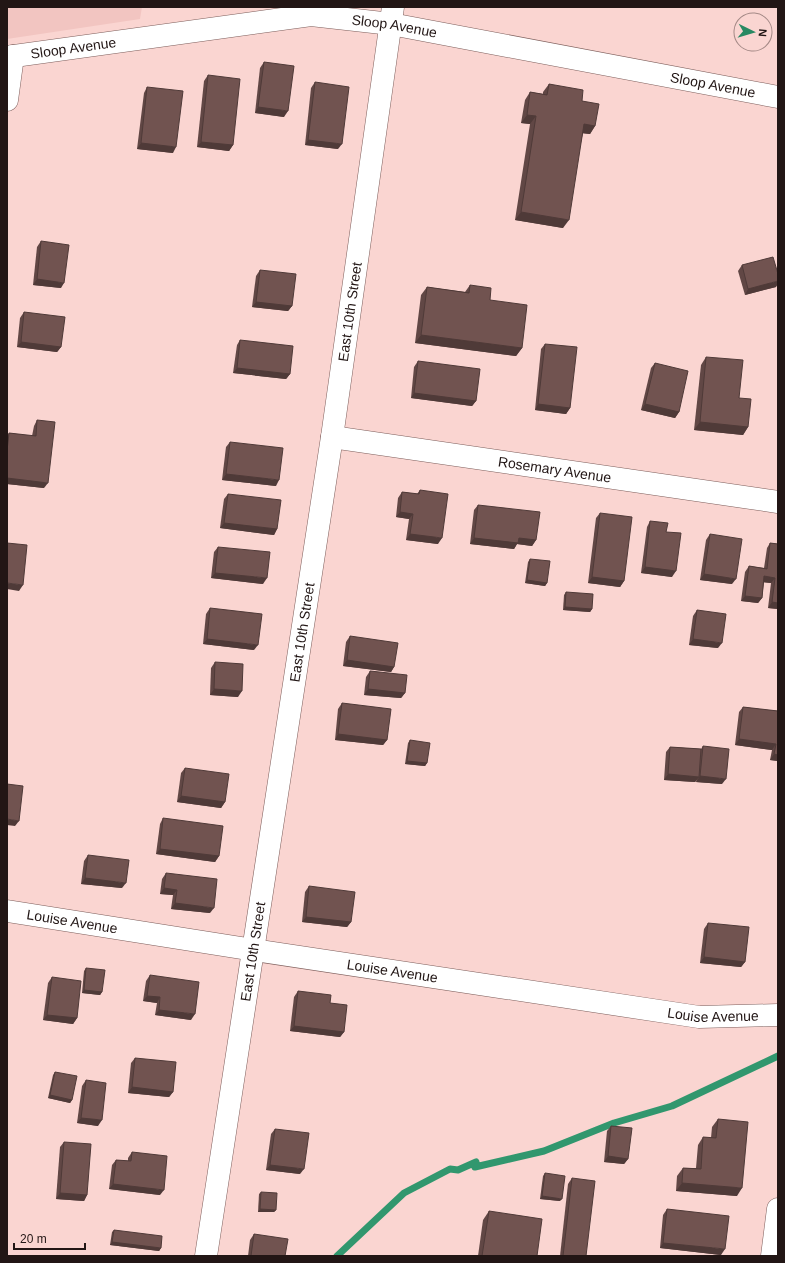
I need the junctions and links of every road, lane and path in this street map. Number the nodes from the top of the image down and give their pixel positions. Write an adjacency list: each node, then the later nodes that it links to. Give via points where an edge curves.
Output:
1 (392, 15): 2 (street, Sloop Avenue, via 311,15); 3 (street, Sloop Avenue); 5 (street, East 10th Street)
2 (10, 56): 4 (street)
3 (778, 97)
4 (7, 100)
5 (332, 437): 6 (street, Rosemary Avenue); 8 (street, East 10th Street)
6 (778, 502)
7 (7, 910): 8 (street, Louise Avenue)
8 (254, 950): 9 (street, Louise Avenue, via 699,1017); 11 (street, East 10th Street)
9 (778, 1015)
10 (778, 1209): 12 (street)
11 (206, 1256)
12 (772, 1256)

